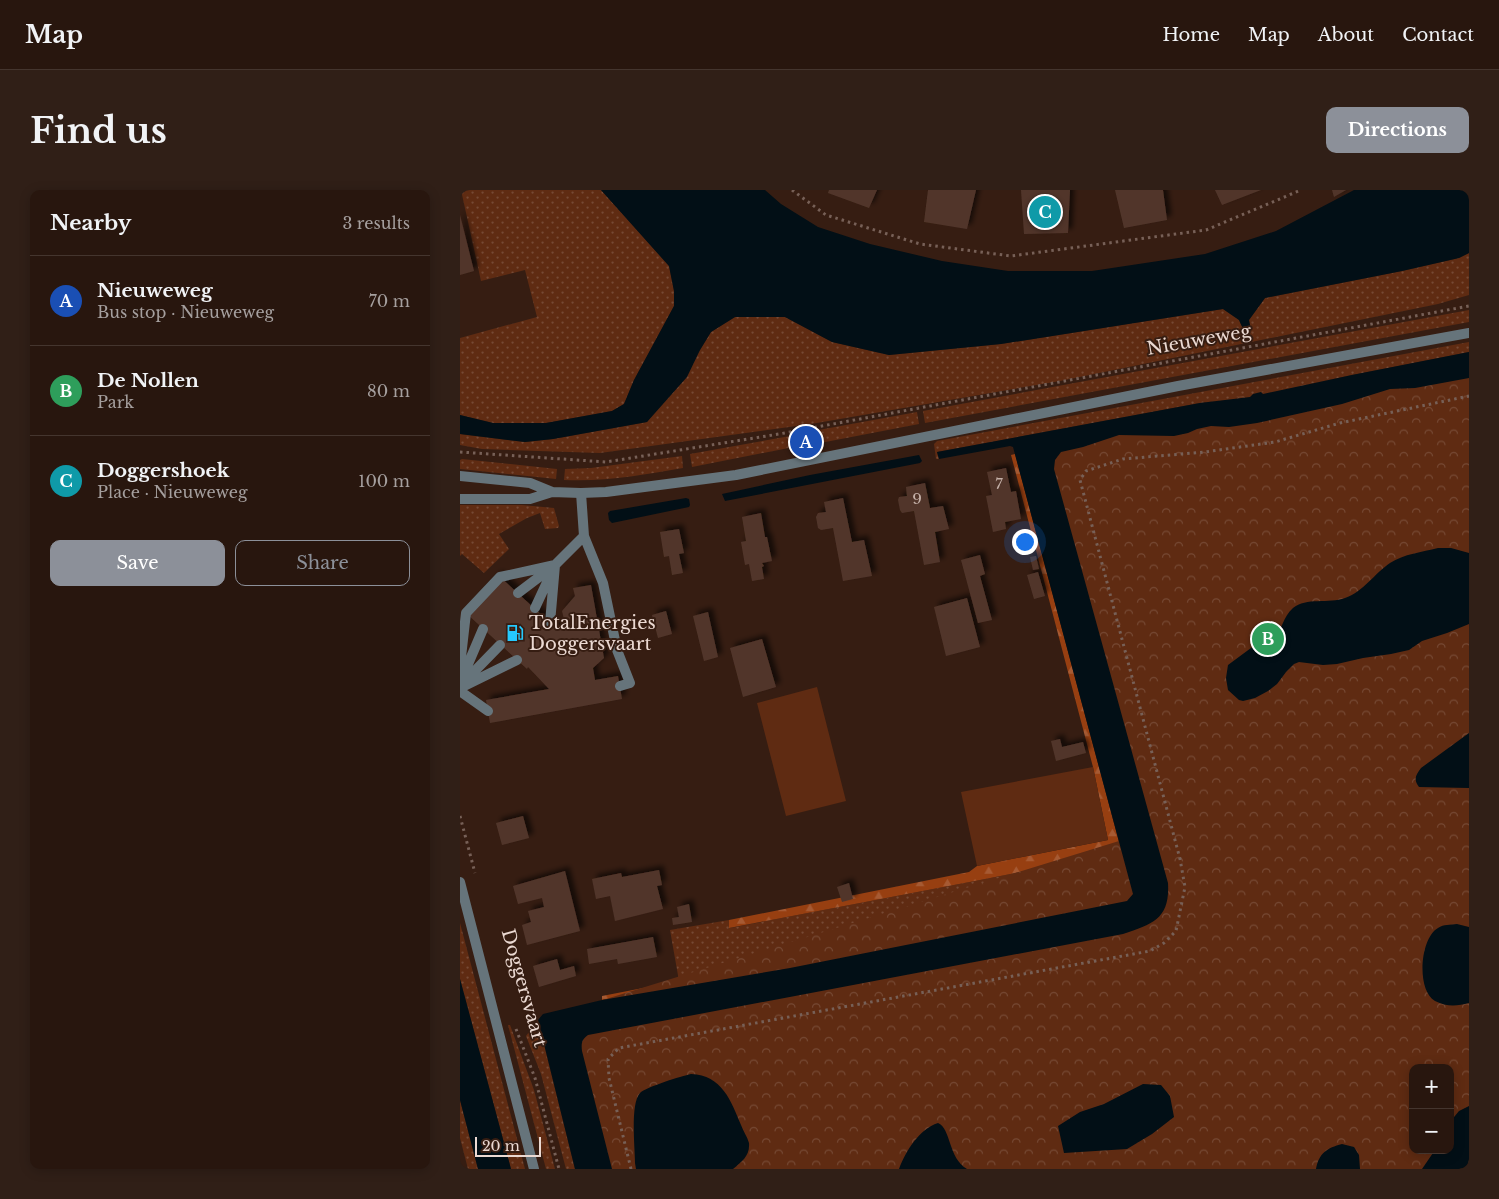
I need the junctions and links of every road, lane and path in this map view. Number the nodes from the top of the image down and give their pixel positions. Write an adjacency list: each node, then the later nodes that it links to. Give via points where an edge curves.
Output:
1 (792, 190): 2 (path, via 826,215 920,244 1011,256 1206,230)
2 (1301, 190)
3 (1469, 306): 8 (path, Nieuweweg, via 779,434 606,462)
4 (1469, 327): 6 (street)
5 (1469, 333): 6 (street)
6 (1425, 341): 11 (street, via 1178,386 736,475)
7 (1469, 396): 31 (path, via 1340,423 1275,442 1205,452 1123,458 1086,471 1080,480 1180,859 1185,887 1176,931 1164,944 1150,951 618,1048 608,1059 609,1078)
8 (460, 452)
9 (460, 476): 10 (street, via 530,483)
10 (552, 492): 11 (street); 12 (street, via 530,499)
11 (581, 493): 13 (street)
12 (460, 499)
13 (584, 536): 14 (street); 22 (street, via 603,583 617,650 630,683)
14 (555, 565): 15 (street); 16 (street); 17 (street); 21 (street, via 500,577 466,613)
15 (518, 593)
16 (535, 608)
17 (550, 623)
18 (483, 629): 23 (street)
19 (500, 645): 23 (street)
20 (518, 660): 23 (street)
21 (460, 666)
22 (620, 686)
23 (460, 687): 24 (street)
24 (488, 711)
25 (460, 816): 26 (path)
26 (476, 878)
27 (460, 882): 29 (street, Doggersvaart)
28 (516, 1028): 30 (path, Doggersvaart, via 535,1078)
29 (534, 1169)
30 (559, 1169)
31 (632, 1169)

